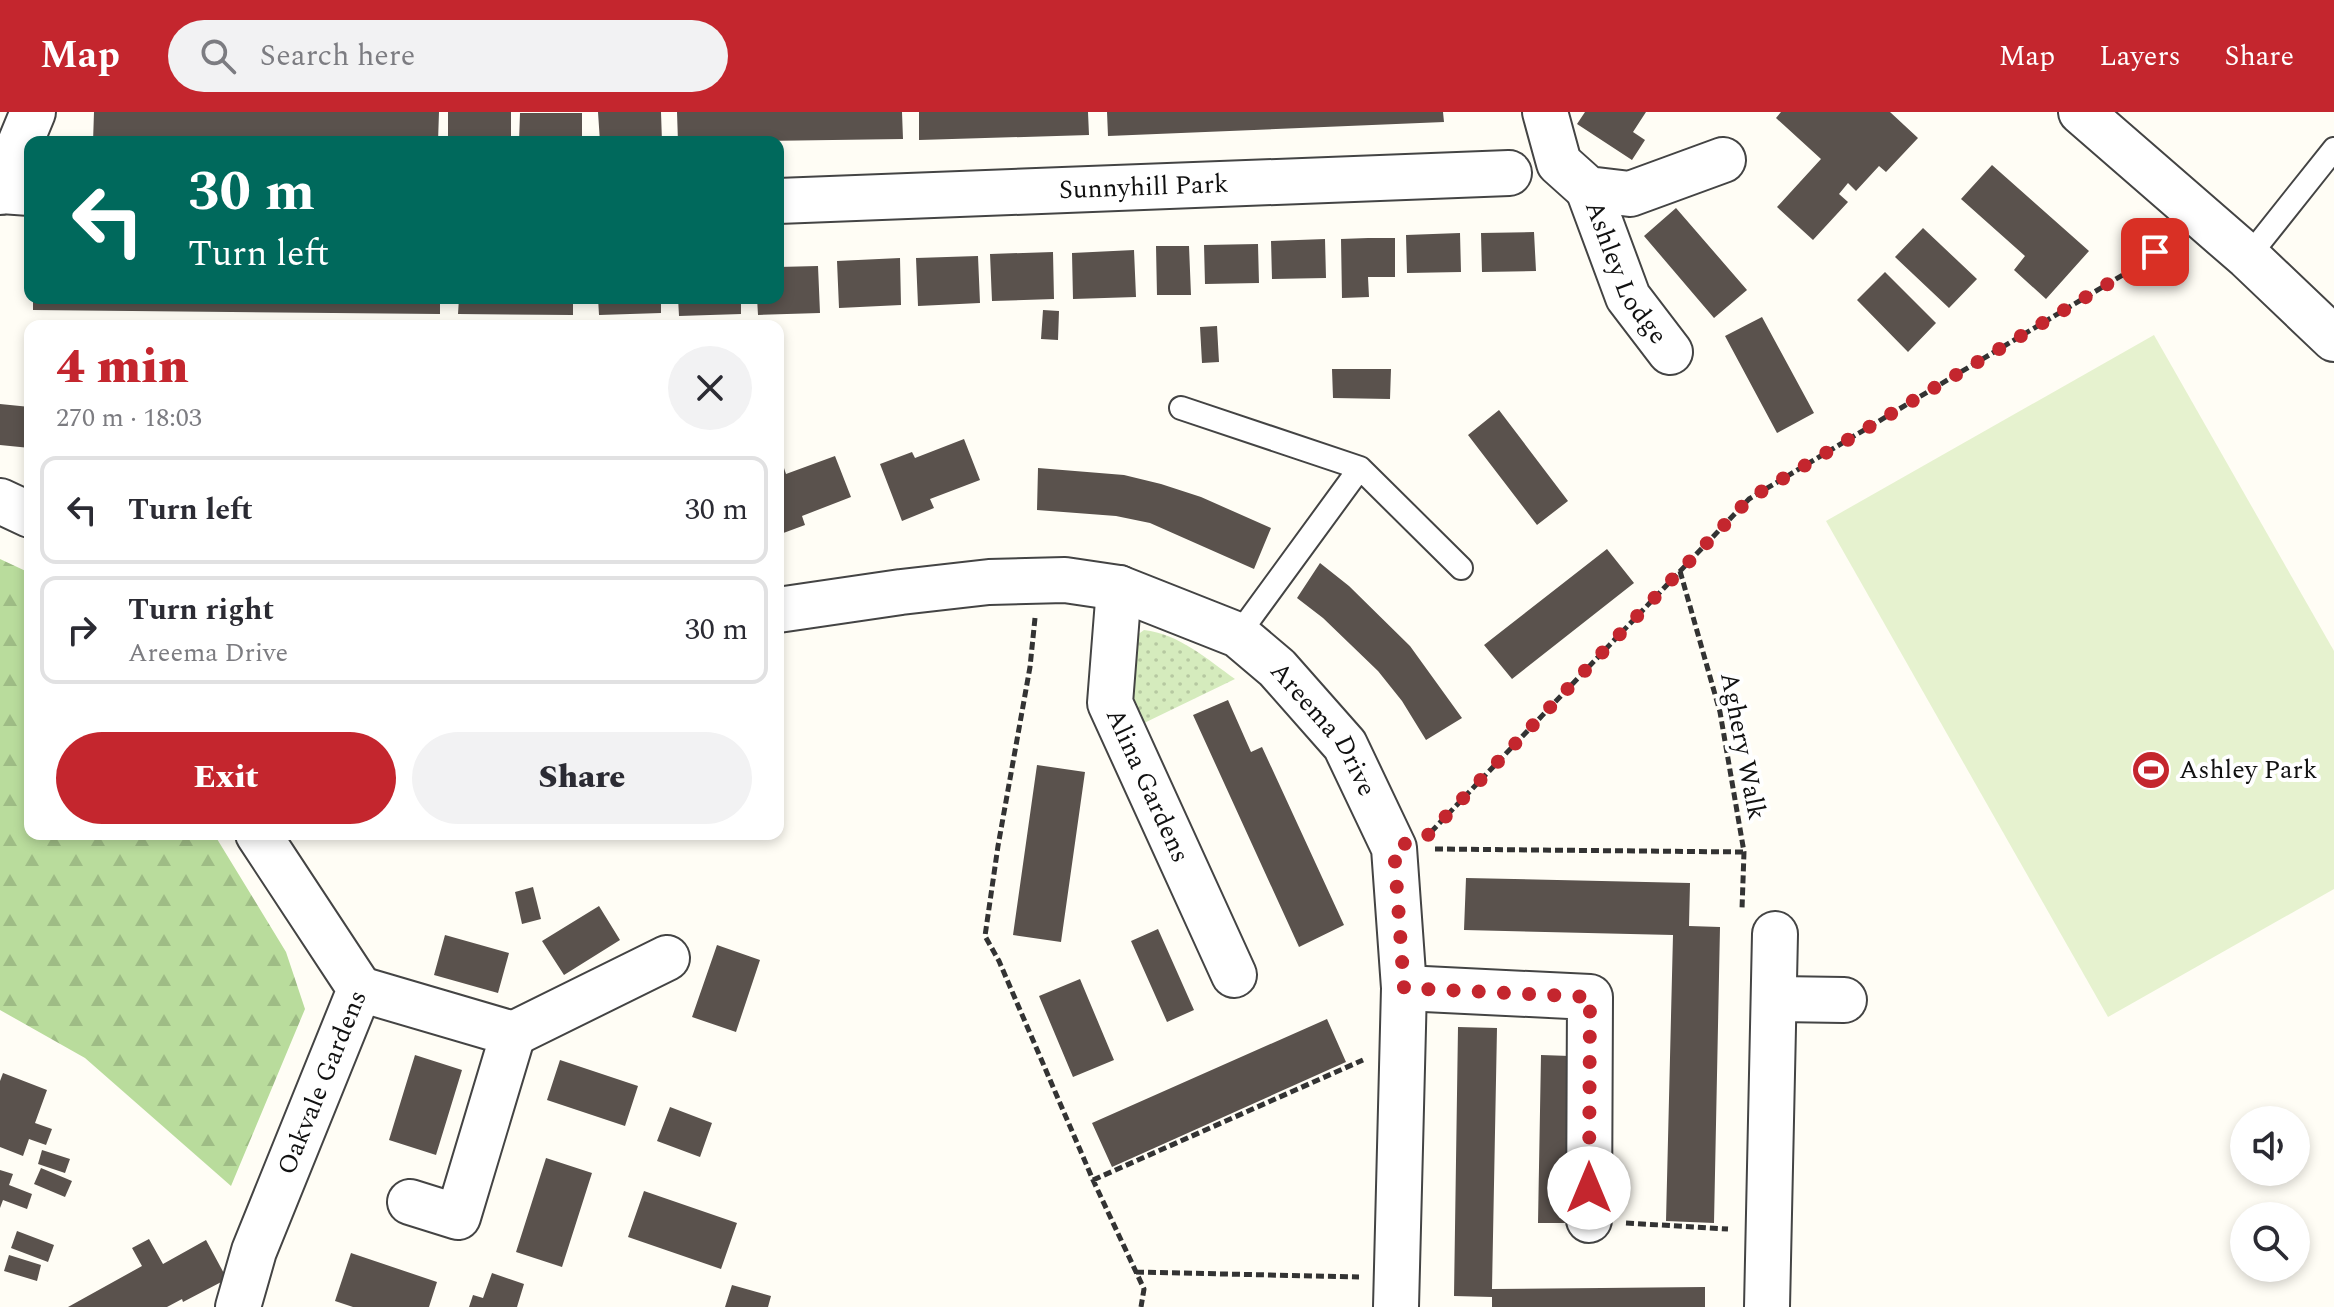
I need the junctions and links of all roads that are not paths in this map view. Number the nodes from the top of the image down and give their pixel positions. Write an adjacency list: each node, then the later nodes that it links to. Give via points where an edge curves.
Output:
1 (33, 112): 8 (street)
2 (1545, 112): 7 (street, Ashley Lodge, via 1559,163)
3 (2081, 112): 11 (street)
4 (2334, 149): 11 (lane)
5 (1723, 160): 7 (street, Ashley Lodge, via 1630,194)
6 (1509, 173): 10 (street, Sunnyhill Park)
7 (1588, 189): 13 (street, Ashley Lodge, via 1628,297)
8 (0, 192): 9 (street)
9 (24, 193)
10 (784, 201)
11 (2248, 257): 12 (street)
12 (2334, 339)
13 (1670, 352)
14 (1181, 408): 15 (lane)
15 (1360, 468): 18 (lane); 21 (lane)
16 (0, 501): 17 (street)
17 (24, 512)
18 (1461, 568)
19 (1119, 588): 20 (street, Areema Drive, via 1065,580 989,582); 21 (street, Areema Drive); 25 (street, Alina Gardens, via 1110,703)
20 (784, 609)
21 (1238, 635): 26 (street, Areema Drive, via 1277,668 1345,745 1394,848)
22 (262, 840): 27 (street, Oakvale Gardens)
23 (1759, 927): 28 (street)
24 (667, 958): 30 (street)
25 (1234, 975)
26 (1404, 988): 32 (street, via 1590,997); 33 (street, Areema Drive)
27 (360, 989): 30 (street); 34 (street, Oakvale Gardens, via 254,1251)
28 (1774, 999): 29 (street); 35 (street)
29 (1844, 1000)
30 (513, 1034): 31 (street, via 458,1217)
31 (410, 1202)
32 (1589, 1220)
33 (1383, 1292)
34 (238, 1307)
35 (1767, 1307)

